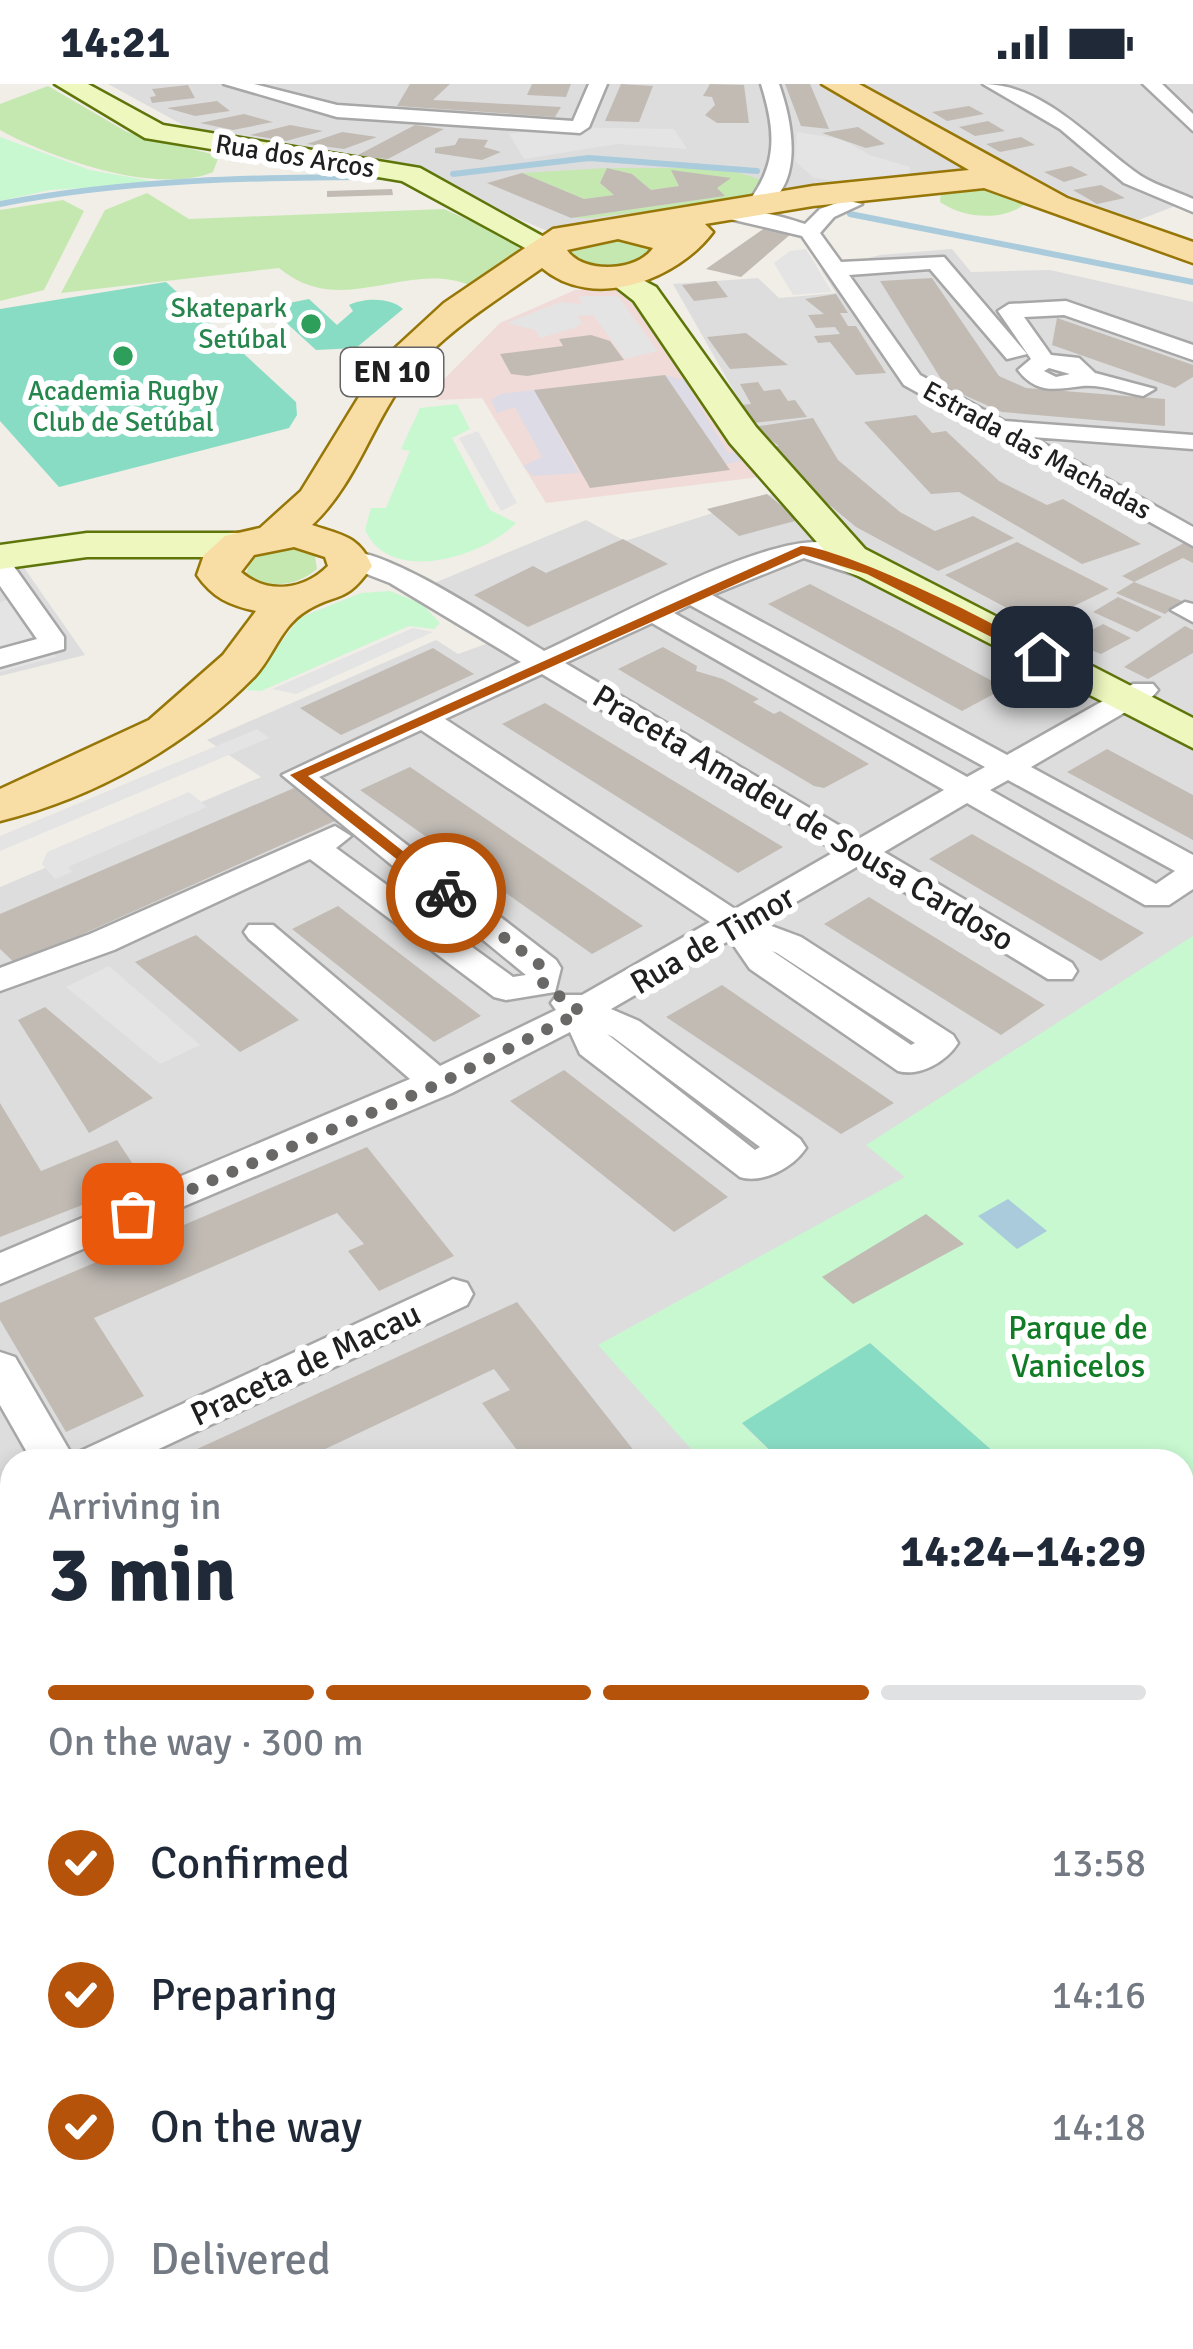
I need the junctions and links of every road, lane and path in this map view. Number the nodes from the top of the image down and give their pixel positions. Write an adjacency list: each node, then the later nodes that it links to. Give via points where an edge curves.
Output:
1 (68, 84): 19 (street, Rua dos Arcos, via 155,132 410,174)
2 (232, 84): 3 (street, via 303,105 580,127)
3 (598, 84)
4 (770, 84): 11 (street, via 785,127)
5 (837, 84): 10 (main road)
6 (992, 84): 14 (street, via 1066,125 1131,179)
7 (1152, 84): 8 (street)
8 (1175, 92): 9 (street)
9 (1193, 125)
10 (938, 142): 12 (main road, via 961,168); 15 (main road)
11 (782, 166): 13 (street, via 802,185); 16 (street, via 776,185)
12 (942, 193): 13 (main road, EN 10); 15 (main road, EN 10, via 1004,181)
13 (850, 199): 16 (main road, EN 10); 18 (street)
14 (1193, 206)
15 (1027, 208): 21 (main road, EN 10)
16 (748, 212): 17 (main road, EN 10); 18 (street); 20 (main road, EN 10, via 700,230)
17 (619, 229): 19 (main road, EN 10); 20 (main road, EN 10, via 652,236)
18 (809, 232): 22 (street, Estrada das Machadas)
19 (550, 237): 23 (main road, via 556,266); 34 (main road, EN 10, via 394,369 317,498)
20 (665, 256): 23 (main road, EN 10); 24 (street, via 660,284)
21 (1193, 256)
22 (836, 269): 26 (street, via 936,262); 28 (street, Estrada das Machadas, via 912,380)
23 (608, 276): 24 (street, via 645,294); 33 (main road, EN 10, via 541,289 499,308 428,366 372,453)
24 (679, 337): 30 (street)
25 (1193, 353): 26 (street, via 1066,308 1009,311)
26 (1038, 367): 27 (street, via 1055,383 1082,378)
27 (1143, 389)
28 (996, 428): 29 (street); 31 (street, Estrada das Machadas)
29 (1193, 442)
30 (807, 520): 36 (street); 44 (street); 44 (street, via 872,572)
31 (1193, 538)
32 (0, 557): 34 (street, via 87,545)
33 (340, 561): 34 (main road); 37 (main road); 41 (street, Praceta Amadeu de Sousa Cardoso, via 400,577)
34 (245, 562): 37 (main road); 49 (main road, EN 10, via 214,652 134,718)
35 (0, 567): 38 (street)
36 (692, 595): 39 (street); 42 (street)
37 (292, 599): 51 (main road, via 241,664 166,730)
38 (13, 605): 40 (street, via 55,644)
39 (653, 612): 41 (street); 43 (street)
40 (0, 658)
41 (548, 663): 46 (street); 54 (street, Praceta Amadeu de Sousa Cardoso)
42 (830, 670): 43 (street); 48 (street)
43 (790, 690): 50 (street)
44 (1135, 695): 45 (street); 47 (street); 48 (street, Rua de Timor)
45 (1193, 716)
46 (425, 719): 52 (street, via 298,775); 56 (street)
47 (1193, 735)
48 (1008, 768): 50 (street, Rua de Timor); 55 (street)
49 (0, 783)
50 (968, 791): 54 (street, Rua de Timor); 55 (street, via 1157,898)
51 (0, 806)
52 (355, 824): 53 (street); 60 (street, via 544,968)
53 (316, 848): 59 (street); 60 (street, via 506,989)
54 (866, 851): 56 (street, Rua de Timor); 58 (street, Praceta Amadeu de Sousa Cardoso)
55 (1193, 871)
56 (737, 925): 56 (street, via 762,961 911,1062 940,1043 789,945); 61 (street, Rua de Timor)
57 (261, 932): 62 (street)
58 (1060, 971)
59 (0, 980)
60 (543, 984): 61 (street)
61 (581, 1012): 61 (street, via 592,1046 753,1168 787,1148 626,1029); 62 (street, Rua de Timor)
62 (439, 1084): 63 (street, Rua de Timor)
63 (0, 1269)
64 (453, 1294): 67 (street, Praceta de Macau)
65 (0, 1368): 66 (street)
66 (46, 1449)
67 (117, 1449)

